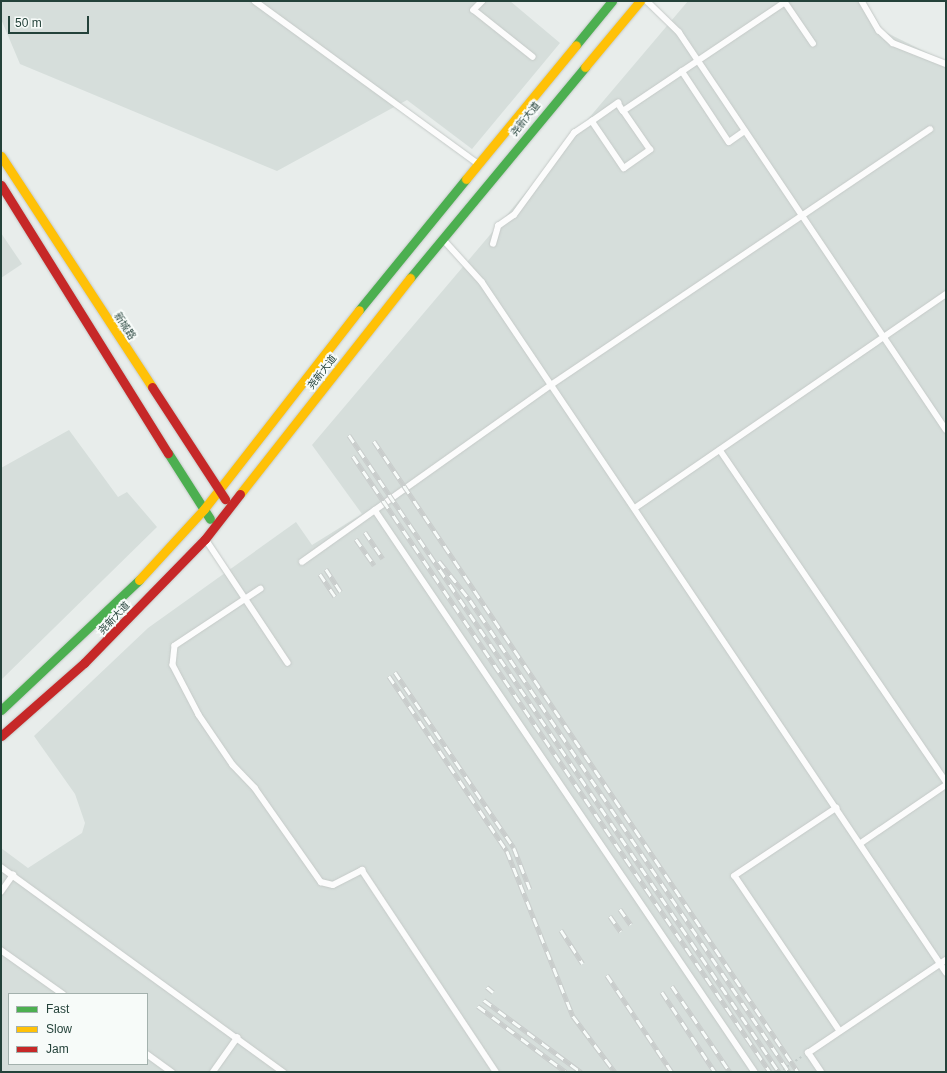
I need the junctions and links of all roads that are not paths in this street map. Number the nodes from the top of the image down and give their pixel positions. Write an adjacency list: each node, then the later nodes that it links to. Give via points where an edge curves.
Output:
1 (255, 1): 7 (lane)
2 (483, 1): 9 (lane, via 474,10)
3 (612, 1): 18 (main road, 尧新大道)
4 (640, 1): 22 (main road, 尧新大道)
5 (647, 1): 10 (lane, via 679,32)
6 (862, 1): 11 (lane, via 879,30 893,43)
7 (262, 3): 18 (lane)
8 (813, 43): 10 (lane, via 785,2)
9 (533, 57)
10 (698, 60): 12 (lane); 16 (lane)
11 (946, 64)
12 (682, 71): 13 (lane); 16 (lane, via 729,142)
13 (624, 111): 14 (lane, via 618,103); 14 (lane, via 650,150 624,168)
14 (592, 121): 23 (lane, via 574,133 514,215 498,226)
15 (930, 129): 21 (lane)
16 (745, 131): 21 (lane)
17 (1, 156): 29 (main road, 新城路)
18 (477, 163): 29 (main road, 尧新大道, via 370,295)
19 (1, 185): 20 (main road)
20 (4, 196): 32 (main road)
21 (803, 217): 25 (lane); 26 (lane)
22 (442, 238): 26 (lane, via 482,282); 30 (main road, 尧新大道)
23 (494, 244)
24 (946, 294): 25 (lane)
25 (883, 337): 27 (lane); 28 (lane)
26 (551, 385): 31 (lane); 33 (lane)
27 (946, 430)
28 (720, 450): 31 (lane); 42 (lane)
29 (220, 491): 30 (main road, 新城路); 32 (main road, 尧新大道)
30 (231, 507): 34 (main road, 尧新大道)
31 (635, 508): 44 (lane)
32 (204, 509): 34 (main road); 40 (main road, 尧新大道, via 140,579)
33 (374, 510): 36 (lane); 61 (lane)
34 (215, 527): 35 (main road, 尧新大道)
35 (205, 539): 38 (lane); 41 (main road, 尧新大道, via 84,663)
36 (302, 562)
37 (261, 589): 38 (lane)
38 (246, 599): 39 (lane); 60 (lane, via 175,646 173,665 199,715 322,882 333,886 362,870)
39 (288, 663)
40 (1, 710)
41 (1, 736)
42 (946, 781)
43 (946, 786): 45 (lane)
44 (837, 808): 45 (lane); 54 (lane, via 735,876)
45 (861, 843): 51 (lane)
46 (1, 867): 47 (lane)
47 (13, 875): 48 (lane); 55 (lane)
48 (1, 892)
49 (1, 950): 53 (lane)
50 (946, 960): 51 (lane)
51 (940, 963): 52 (lane); 54 (lane)
52 (946, 972)
53 (62, 993)
54 (840, 1031): 62 (lane, via 808,1053)
55 (237, 1038): 58 (lane); 59 (lane)
56 (148, 1055): 57 (lane)
57 (172, 1072)
58 (213, 1072)
59 (283, 1072)
60 (496, 1072)
61 (755, 1072)
62 (821, 1072)

